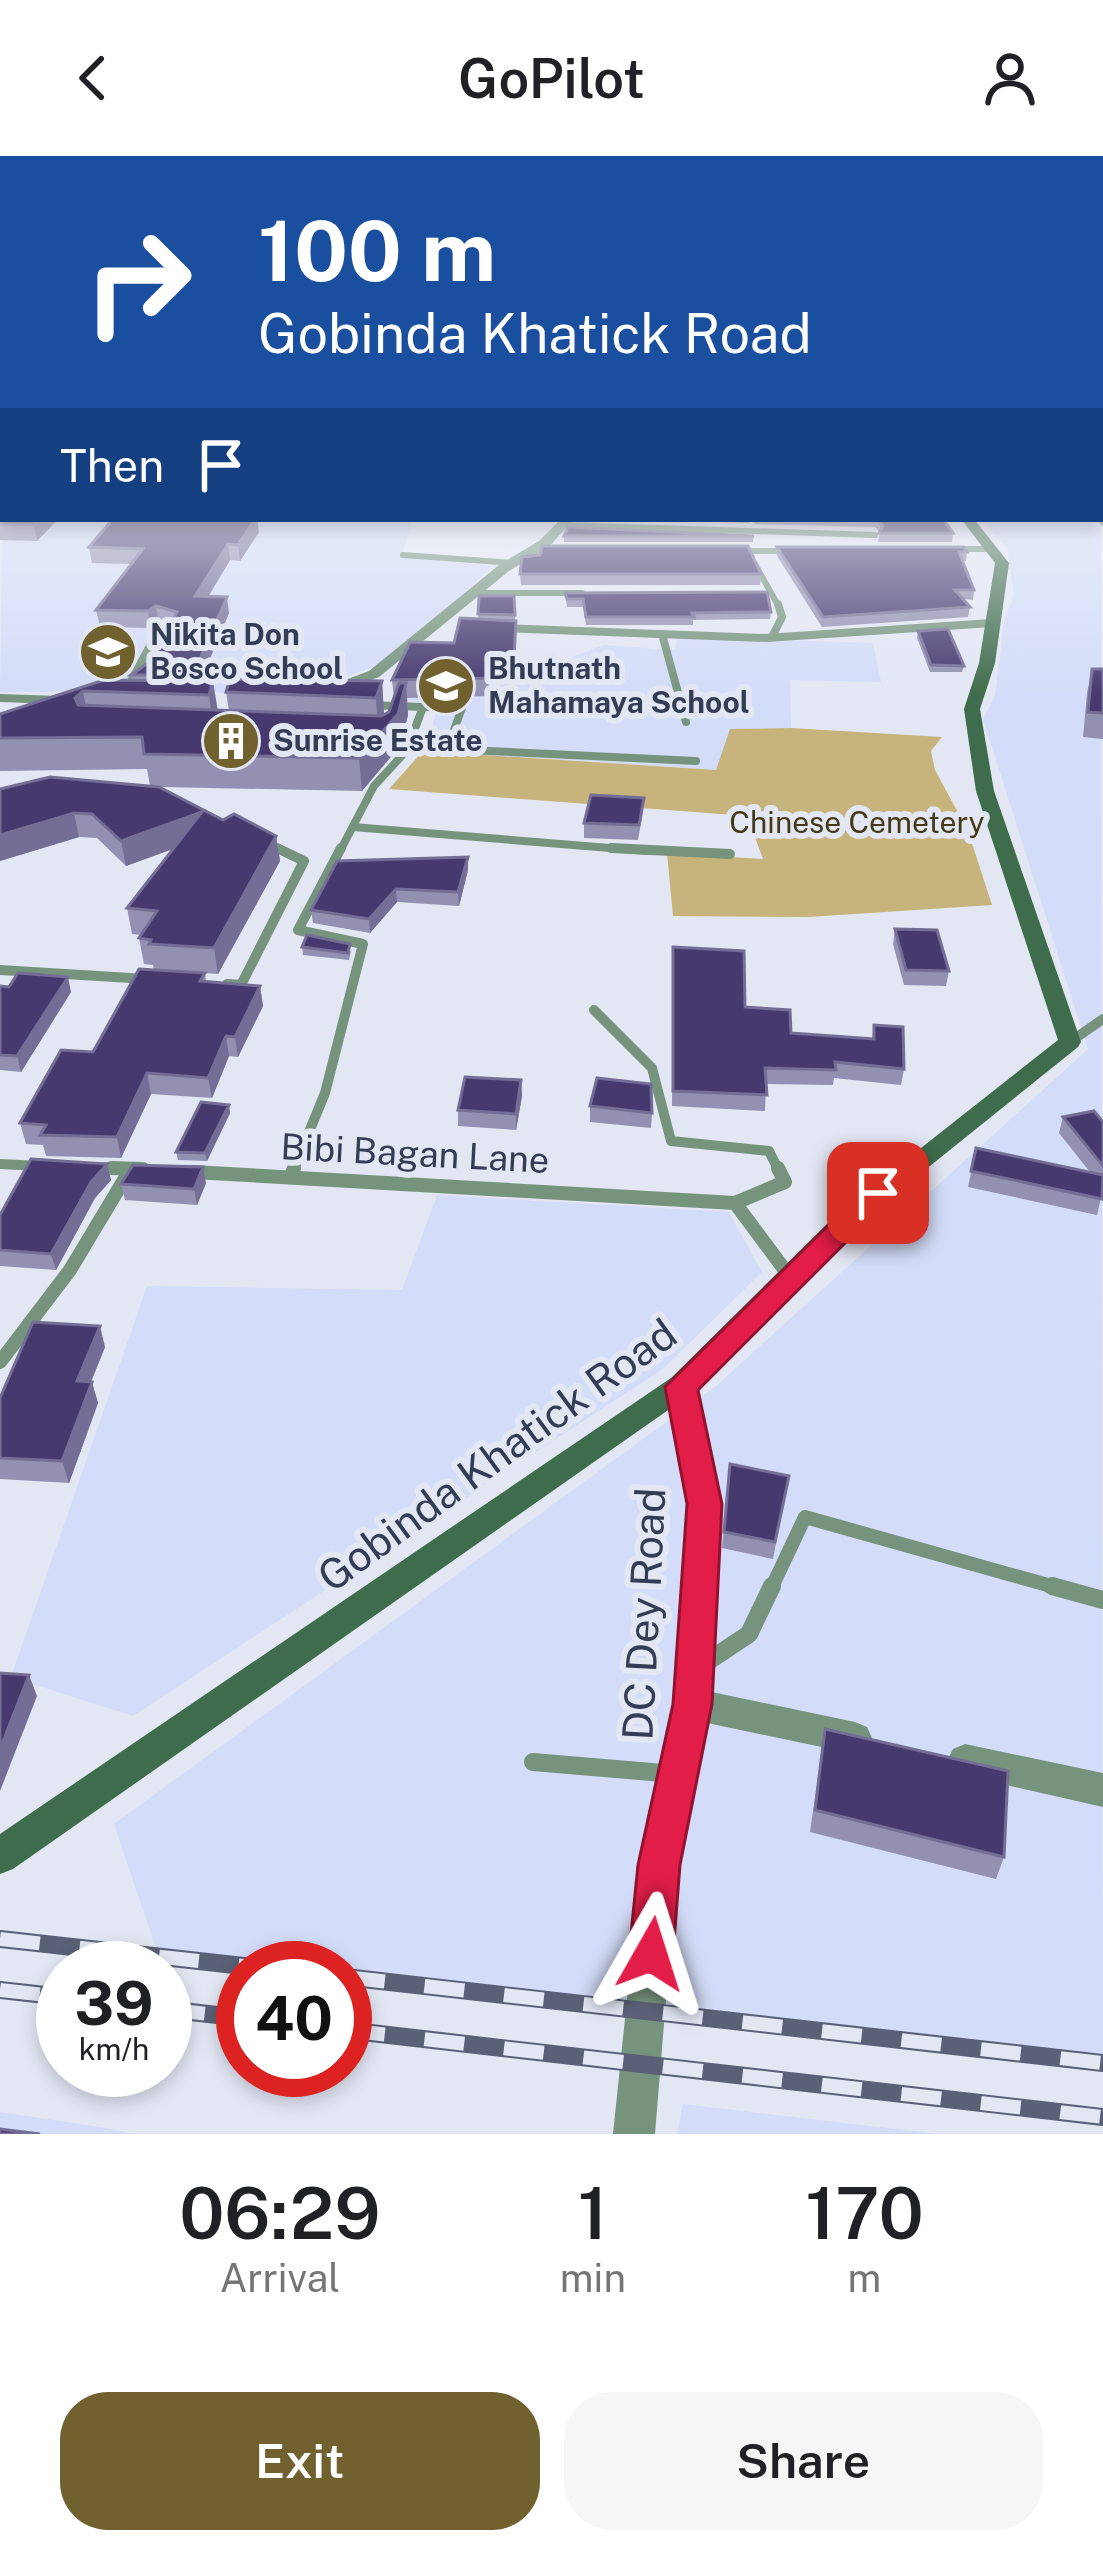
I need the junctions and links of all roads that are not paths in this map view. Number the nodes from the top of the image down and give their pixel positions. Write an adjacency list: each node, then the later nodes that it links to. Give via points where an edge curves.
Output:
1 (566, 522): 4 (lane); 5 (street)
2 (970, 522): 6 (main road)
3 (868, 525): 4 (lane)
4 (875, 535): 12 (lane)
5 (537, 549): 7 (lane); 14 (street)
6 (993, 549): 8 (lane); 19 (main road, via 1002,563)
7 (561, 550)
8 (946, 550)
9 (729, 551): 10 (lane)
10 (752, 551): 11 (lane); 16 (lane)
11 (814, 551)
12 (875, 551)
13 (403, 555): 14 (lane)
14 (513, 563): 17 (street)
15 (752, 592): 16 (lane)
16 (774, 592): 25 (lane, via 782,617)
17 (475, 593): 18 (lane); 20 (street)
18 (598, 593)
19 (992, 623): 25 (lane); 46 (main road, via 972,709 986,791)
20 (436, 626): 21 (lane); 26 (street, via 374,674)
21 (457, 626)
22 (498, 628): 24 (lane)
23 (158, 631): 27 (lane)
24 (662, 634): 25 (lane); 33 (lane)
25 (773, 635)
26 (320, 694)
27 (122, 697): 29 (street)
28 (0, 698): 31 (lane)
29 (143, 700)
30 (423, 706): 34 (lane, via 358,706 395,708); 35 (lane); 36 (lane, via 462,708)
31 (69, 708): 32 (street)
32 (45, 722)
33 (686, 722)
34 (389, 724)
35 (408, 748): 36 (lane); 38 (lane)
36 (447, 749): 37 (lane)
37 (696, 761)
38 (353, 826): 40 (lane); 51 (lane, via 298,930 363,944 325,1094)
39 (244, 833): 43 (lane, via 304,861 241,985)
40 (730, 854)
41 (0, 970): 42 (lane)
42 (153, 980)
43 (219, 984)
44 (593, 1010): 52 (lane, via 652,1068 671,1141 769,1151 785,1182)
45 (1103, 1019): 46 (lane)
46 (1070, 1042): 53 (main road, Gobinda Khatick Road, via 911,1165)
47 (0, 1164): 48 (lane)
48 (130, 1169): 49 (lane); 54 (lane, via 70,1270)
49 (153, 1170)
50 (176, 1171): 51 (lane, Bibi Bagan Lane)
51 (290, 1175): 52 (lane, Bibi Bagan Lane)
52 (735, 1203): 53 (lane)
53 (790, 1277): 55 (main road, Gobinda Khatick Road)
54 (0, 1362)
55 (681, 1387): 57 (street, DC Dey Road, via 705,1504); 61 (main road, Gobinda Khatick Road)
56 (1103, 1600): 57 (lane, via 805,1517 748,1634)
57 (694, 1687): 59 (street, DC Dey Road); 60 (street, via 909,1749)
58 (533, 1762): 59 (lane)
59 (678, 1774): 62 (street, DC Dey Road, via 659,1865)
60 (1103, 1790)
61 (3, 1851)
62 (634, 2134)

